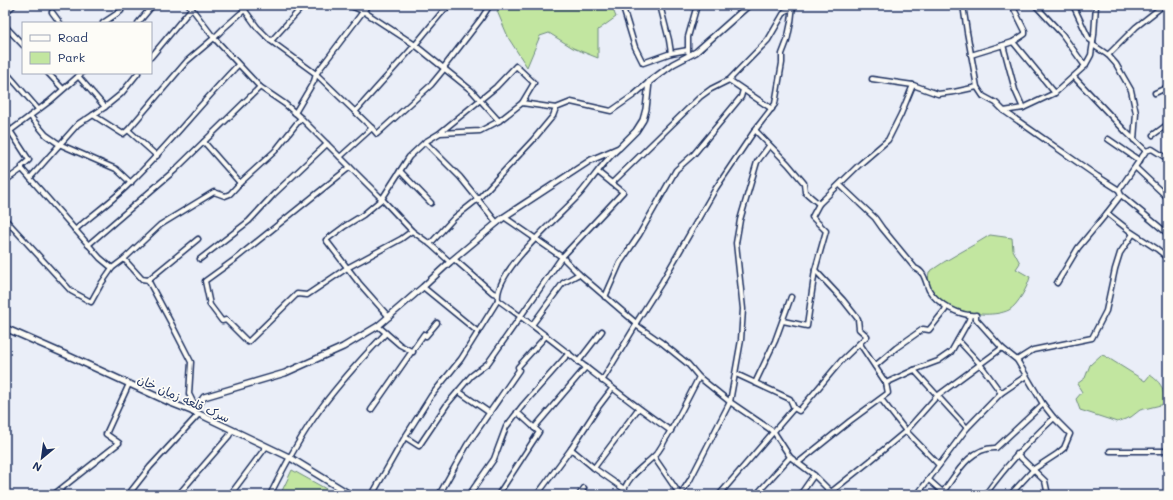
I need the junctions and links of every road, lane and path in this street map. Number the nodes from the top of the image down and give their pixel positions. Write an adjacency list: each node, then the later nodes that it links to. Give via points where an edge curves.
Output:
1 (14, 5): 27 (street)
2 (153, 5): 30 (street)
3 (241, 5): 22 (street)
4 (250, 5): 22 (street)
5 (304, 5): 33 (street)
6 (348, 5): 24 (street)
7 (368, 5): 24 (street)
8 (441, 5): 21 (street)
9 (490, 5): 47 (street)
10 (662, 5): 40 (street, via 660,9)
11 (697, 5): 39 (street, via 688,37)
12 (749, 5): 44 (street, via 696,52)
13 (963, 5): 41 (street)
14 (1012, 5): 34 (street, via 1026,33)
15 (1035, 5): 46 (street, via 1062,34)
16 (1073, 5): 35 (street)
17 (1096, 5): 35 (street)
18 (1164, 5): 42 (street, via 1136,27)
19 (793, 6): 55 (street, via 786,11 768,40); 71 (street)
20 (190, 7): 32 (street); 43 (street)
21 (447, 7): 37 (street)
22 (245, 10): 32 (street); 33 (street)
23 (121, 11): 29 (street)
24 (363, 11): 37 (street); 51 (street)
25 (624, 11): 40 (street, via 635,47 643,63)
26 (52, 12): 28 (street)
27 (5, 13)
28 (59, 22)
29 (104, 22)
30 (139, 22)
31 (5, 26): 36 (street)
32 (214, 38): 45 (street); 82 (street, via 187,61)
33 (271, 41): 51 (street)
34 (1014, 42): 38 (street); 63 (street)
35 (1093, 43): 42 (street); 46 (street, via 1091,55)
36 (22, 45)
37 (415, 45): 47 (street); 74 (street)
38 (1002, 45): 41 (street); 69 (street)
39 (688, 50): 40 (street); 44 (street)
40 (671, 53)
41 (971, 55): 59 (street)
42 (1108, 55): 88 (street, via 1131,90 1136,113)
43 (152, 56)
44 (688, 56): 56 (street)
45 (238, 65): 58 (street); 96 (street)
46 (1085, 66): 53 (street)
47 (444, 68): 65 (street, via 472,90); 81 (street, via 432,85 377,134)
48 (5, 71): 70 (street)
49 (49, 74): 61 (street)
50 (137, 74): 67 (street, via 121,94)
51 (316, 74): 73 (street); 74 (street)
52 (80, 75): 61 (street); 67 (street)
53 (1074, 77): 63 (street); 88 (street)
54 (872, 79): 57 (street)
55 (729, 80): 62 (street); 109 (street, via 700,97)
56 (649, 82): 68 (street, via 611,111 571,102); 94 (street, via 643,120)
57 (913, 85): 59 (street, via 938,94); 110 (street, via 888,140)
58 (260, 87): 73 (street); 89 (street)
59 (977, 87): 72 (street, via 983,96)
60 (1168, 87): 64 (street)
61 (63, 89): 70 (street)
62 (743, 90): 71 (street); 142 (street, via 741,97 694,154 676,170 639,236 620,263)
63 (1055, 93): 69 (street)
64 (1155, 93)
65 (480, 100): 66 (street, via 516,66 534,83); 78 (street); 85 (street)
66 (522, 103): 68 (street); 78 (street)
67 (105, 107): 75 (street)
68 (556, 108): 114 (street, via 553,116 533,140)
69 (1023, 108): 72 (street)
70 (38, 109): 76 (street)
71 (772, 109): 83 (street)
72 (1004, 110): 111 (street)
73 (295, 112): 77 (street)
74 (355, 112): 81 (street)
75 (93, 115): 82 (street, via 123,134); 91 (street, via 78,124)
76 (30, 116): 84 (street); 91 (street, via 46,135)
77 (301, 118): 92 (street); 107 (street, via 275,151)
78 (498, 121): 85 (street, via 480,131)
79 (5, 123): 84 (street)
80 (1168, 124): 86 (street)
81 (372, 128): 97 (street)
82 (128, 130): 96 (street)
83 (755, 130): 93 (street); 151 (street, via 716,188)
84 (10, 131): 102 (street, via 29,160)
85 (440, 133): 90 (street)
86 (1153, 135)
87 (1108, 139): 99 (street)
88 (1134, 140): 95 (street)
89 (204, 142): 107 (street); 128 (street)
90 (425, 142): 103 (street, via 409,157); 114 (street)
91 (59, 144): 105 (street); 108 (street, via 116,169)
92 (326, 144): 97 (street); 132 (street, via 249,221)
93 (769, 146): 116 (street, via 804,183 805,192); 170 (street, via 757,162 736,243 743,309)
94 (619, 148): 104 (street); 118 (street, via 591,160)
95 (1146, 151): 98 (street, via 1152,149); 99 (street)
96 (157, 156): 108 (street)
97 (340, 157): 100 (street)
98 (1168, 159)
99 (1140, 161): 101 (street)
100 (350, 167): 113 (street); 135 (street, via 204,282 210,305 222,322 226,320 248,342 297,294 308,295)
101 (1136, 168): 111 (street); 112 (street)
102 (22, 169): 105 (street); 106 (street)
103 (400, 171): 113 (street); 115 (street)
104 (598, 172): 109 (street); 126 (street)
105 (30, 178): 121 (street)
106 (5, 181)
107 (240, 182): 131 (street, via 230,194 225,196 214,192 160,225)
108 (131, 183): 121 (street)
109 (612, 183): 129 (street, via 623,192)
110 (840, 185): 116 (street); 145 (street, via 875,218 914,268 920,270 935,298)
111 (1120, 193): 117 (street); 124 (street)
112 (1168, 198)
113 (382, 199): 122 (street); 135 (street, via 326,240)
114 (478, 199): 120 (street); 127 (street, via 454,218)
115 (431, 203)
116 (819, 204): 136 (street, via 812,217 826,231)
117 (1107, 213): 123 (street); 139 (street, via 1078,248)
118 (504, 217): 120 (street); 126 (street)
119 (5, 219): 134 (street, via 71,291 91,302)
120 (497, 223): 133 (street)
121 (75, 230): 128 (street)
122 (412, 231): 127 (street); 135 (street)
123 (1133, 234): 130 (street); 164 (street, via 1120,253 1106,311 1092,338 1033,350)
124 (1168, 234)
125 (198, 238): 138 (street)
126 (535, 238): 129 (street); 141 (street, via 502,282)
127 (430, 244): 133 (street)
128 (88, 245): 134 (street)
129 (562, 257): 137 (street); 148 (street)
130 (1168, 258)
131 (124, 259): 134 (street); 138 (street, via 142,279)
132 (200, 259)
133 (452, 260): 140 (street); 141 (street)
134 (112, 268)
135 (347, 268): 147 (street)
136 (815, 270): 149 (street, via 807,326); 160 (street, via 858,319 859,329 867,336)
137 (579, 274): 142 (street); 152 (street, via 564,283)
138 (148, 280): 187 (street, via 191,362 189,394)
139 (1057, 283)
140 (423, 287): 147 (street); 156 (street)
141 (497, 294): 144 (street)
142 (605, 297): 151 (street)
143 (791, 297): 149 (street)
144 (498, 300): 148 (street); 156 (street)
145 (946, 307): 146 (street); 167 (street, via 929,330 923,329)
146 (970, 315): 159 (street, via 970,320); 161 (street, via 976,315 976,319)
147 (389, 316): 153 (street)
148 (521, 316): 152 (street); 178 (street, via 488,363 471,376)
149 (783, 321): 174 (street)
150 (437, 323): 162 (street, via 426,336 424,334)
151 (636, 324): 172 (street, via 688,364); 173 (street)
152 (532, 325): 158 (street)
153 (378, 326): 157 (street); 187 (street, via 342,347 285,373 204,397)
154 (5, 328): 176 (street, سرک قلعه زمان خان)
155 (602, 331): 165 (street)
156 (478, 332): 197 (street, via 431,396)
157 (386, 333): 162 (street, via 400,346); 203 (street, via 321,408)
158 (546, 336): 163 (street); 189 (street, via 518,367 519,370)
159 (958, 340): 166 (street); 169 (street, via 951,352 938,361)
160 (860, 344): 167 (street); 184 (street, via 841,361 799,411)
161 (1002, 348): 164 (street); 166 (street)
162 (413, 352): 186 (street)
163 (569, 353): 165 (street); 188 (street)
164 (1017, 360): 171 (street)
165 (578, 362): 168 (street)
166 (980, 364): 179 (street); 180 (street)
167 (875, 366): 175 (street)
168 (586, 367): 173 (street); 191 (street)
169 (914, 370): 175 (street); 180 (street)
170 (736, 374): 174 (street); 182 (street)
171 (1026, 376): 179 (street); 183 (street)
172 (699, 377): 182 (street); 194 (street)
173 (602, 381): 177 (street)
174 (755, 383): 184 (street, via 790,400)
175 (886, 383): 181 (street, via 888,393)
176 (129, 384): 187 (street, سرک قلعه زمان خان); 216 (street, via 106,434 119,443)
177 (612, 389): 185 (street); 199 (street)
178 (458, 391): 189 (street); 197 (street, via 419,446)
179 (1001, 393): 192 (street)
180 (937, 396): 192 (street); 195 (street)
181 (881, 399): 195 (street); 206 (street)
182 (730, 402): 196 (street); 229 (street)
183 (1043, 404): 190 (street); 215 (street, via 996,448 973,454 960,468)
184 (794, 408): 196 (street)
185 (638, 409): 194 (street); 208 (street)
186 (371, 410)
187 (196, 411): 193 (street, سرک قلعه زمان خان); 217 (street)
188 (517, 412): 191 (street); 224 (street, via 506,427 494,459)
189 (490, 413): 223 (street, via 467,445)
190 (1054, 418): 202 (street); 209 (street, via 1070,434 1064,448)
191 (534, 428): 225 (street, via 539,432 536,438)
192 (967, 428): 207 (street)
193 (232, 430): 198 (street, سرک قلعه زمان خان); 218 (street)
194 (670, 431): 204 (street)
195 (906, 431): 207 (street); 214 (street)
196 (774, 432): 205 (street); 230 (street)
197 (405, 437): 222 (street)
198 (266, 447): 203 (street, سرک قلعه زمان خان); 219 (street)
199 (571, 449): 208 (street); 226 (street)
200 (1110, 451): 201 (street)
201 (1168, 451)
202 (1017, 454): 209 (street); 234 (street)
203 (290, 457): 220 (street); 221 (street, سرک قلعه زمان خان)
204 (654, 457): 213 (street, via 639,468); 229 (street)
205 (790, 457): 206 (street); 231 (street)
206 (799, 462): 210 (street)
207 (939, 465): 211 (street)
208 (594, 468): 213 (street)
209 (1034, 469): 235 (street); 236 (street, via 1045,481)
210 (814, 475): 214 (street); 232 (street)
211 (929, 480): 215 (street); 233 (street)
212 (584, 488): 227 (street)
213 (624, 489): 228 (street)
214 (832, 493)
215 (945, 493)
216 (54, 495)
217 (128, 495)
218 (178, 495)
219 (230, 495)
220 (270, 495)
221 (351, 495)
222 (372, 495)
223 (439, 495)
224 (469, 495)
225 (498, 495)
226 (537, 495)
227 (579, 495)
228 (623, 495)
229 (680, 495)
230 (718, 495)
231 (756, 495)
232 (800, 495)
233 (917, 495)
234 (985, 495)
235 (1010, 495)
236 (1048, 495)

